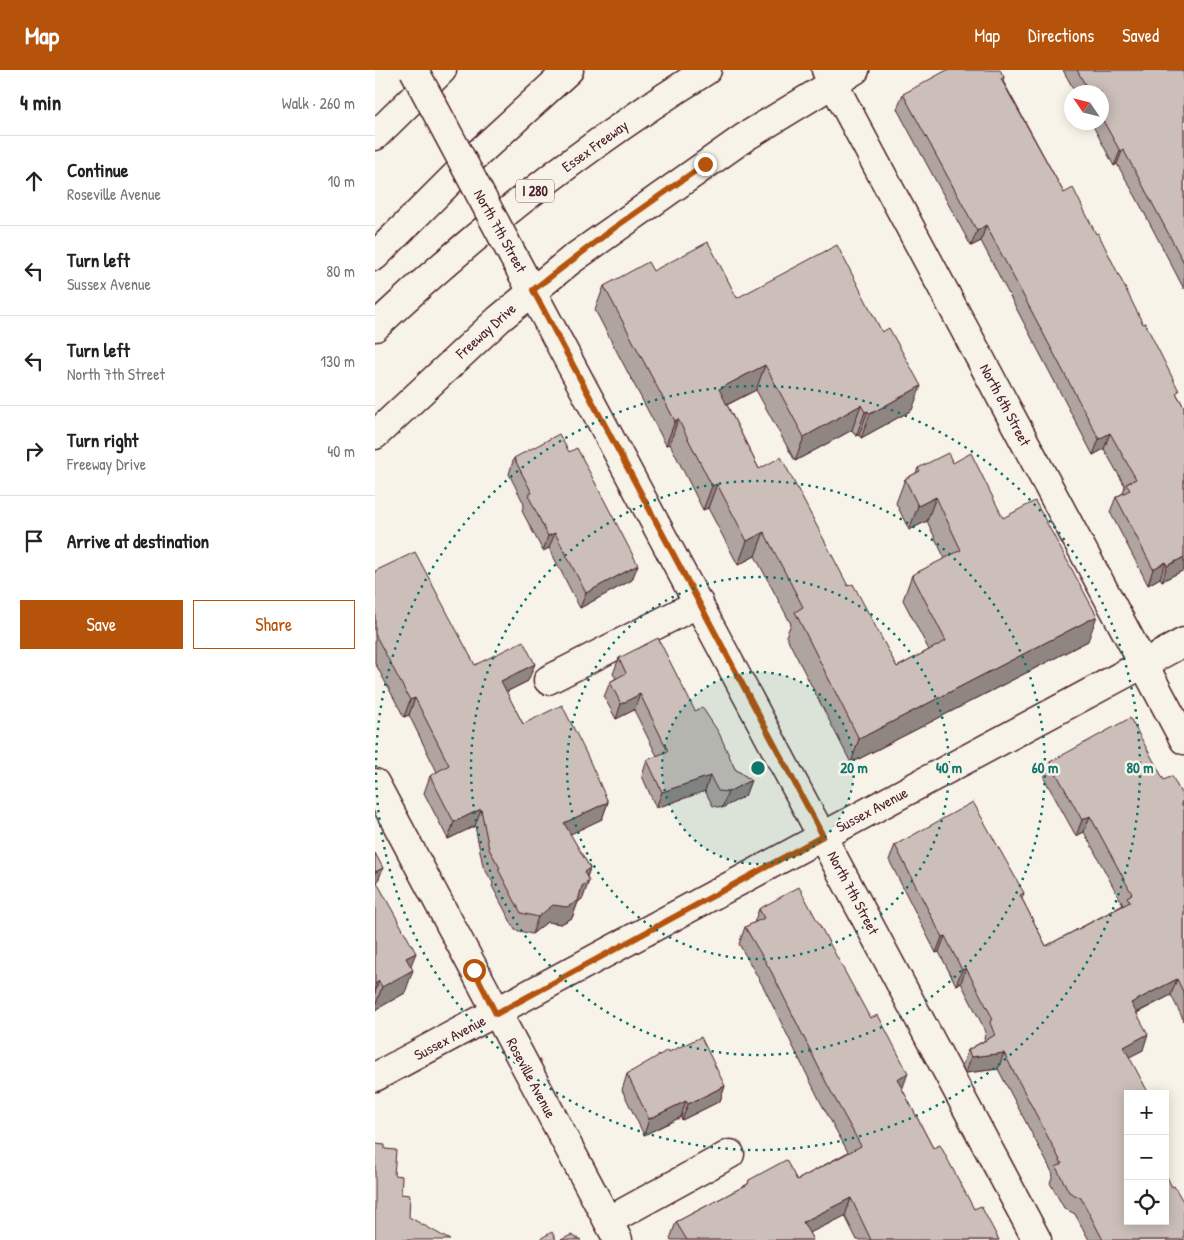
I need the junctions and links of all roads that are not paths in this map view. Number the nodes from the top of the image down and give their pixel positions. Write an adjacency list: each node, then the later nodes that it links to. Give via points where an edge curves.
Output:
1 (414, 70): 8 (main road, North 7th Street, bridge)
2 (442, 70): 6 (main road)
3 (569, 70): 7 (main road, via 471,160)
4 (707, 70): 9 (main road, Essex Freeway / I 280, via 551,178 463,248)
5 (838, 74): 8 (main road, Freeway Drive, via 661,194); 13 (main road, North 6th Street)
6 (375, 136)
7 (375, 256)
8 (533, 290): 10 (main road, Freeway Drive); 11 (main road, North 7th Street)
9 (375, 327)
10 (375, 435)
11 (699, 603): 14 (main road); 17 (main road, North 7th Street)
12 (1184, 642): 13 (main road, Sussex Avenue)
13 (1143, 664): 15 (main road, North 6th Street); 17 (main road, Sussex Avenue)
14 (547, 680)
15 (1184, 740)
16 (375, 783): 18 (main road, Roseville Avenue)
17 (823, 836): 18 (main road, Sussex Avenue); 22 (main road, North 7th Street)
18 (496, 1014): 19 (main road, Sussex Avenue); 21 (main road, Roseville Avenue)
19 (375, 1077)
20 (730, 1154): 21 (main road)
21 (613, 1231)
22 (1037, 1240)

